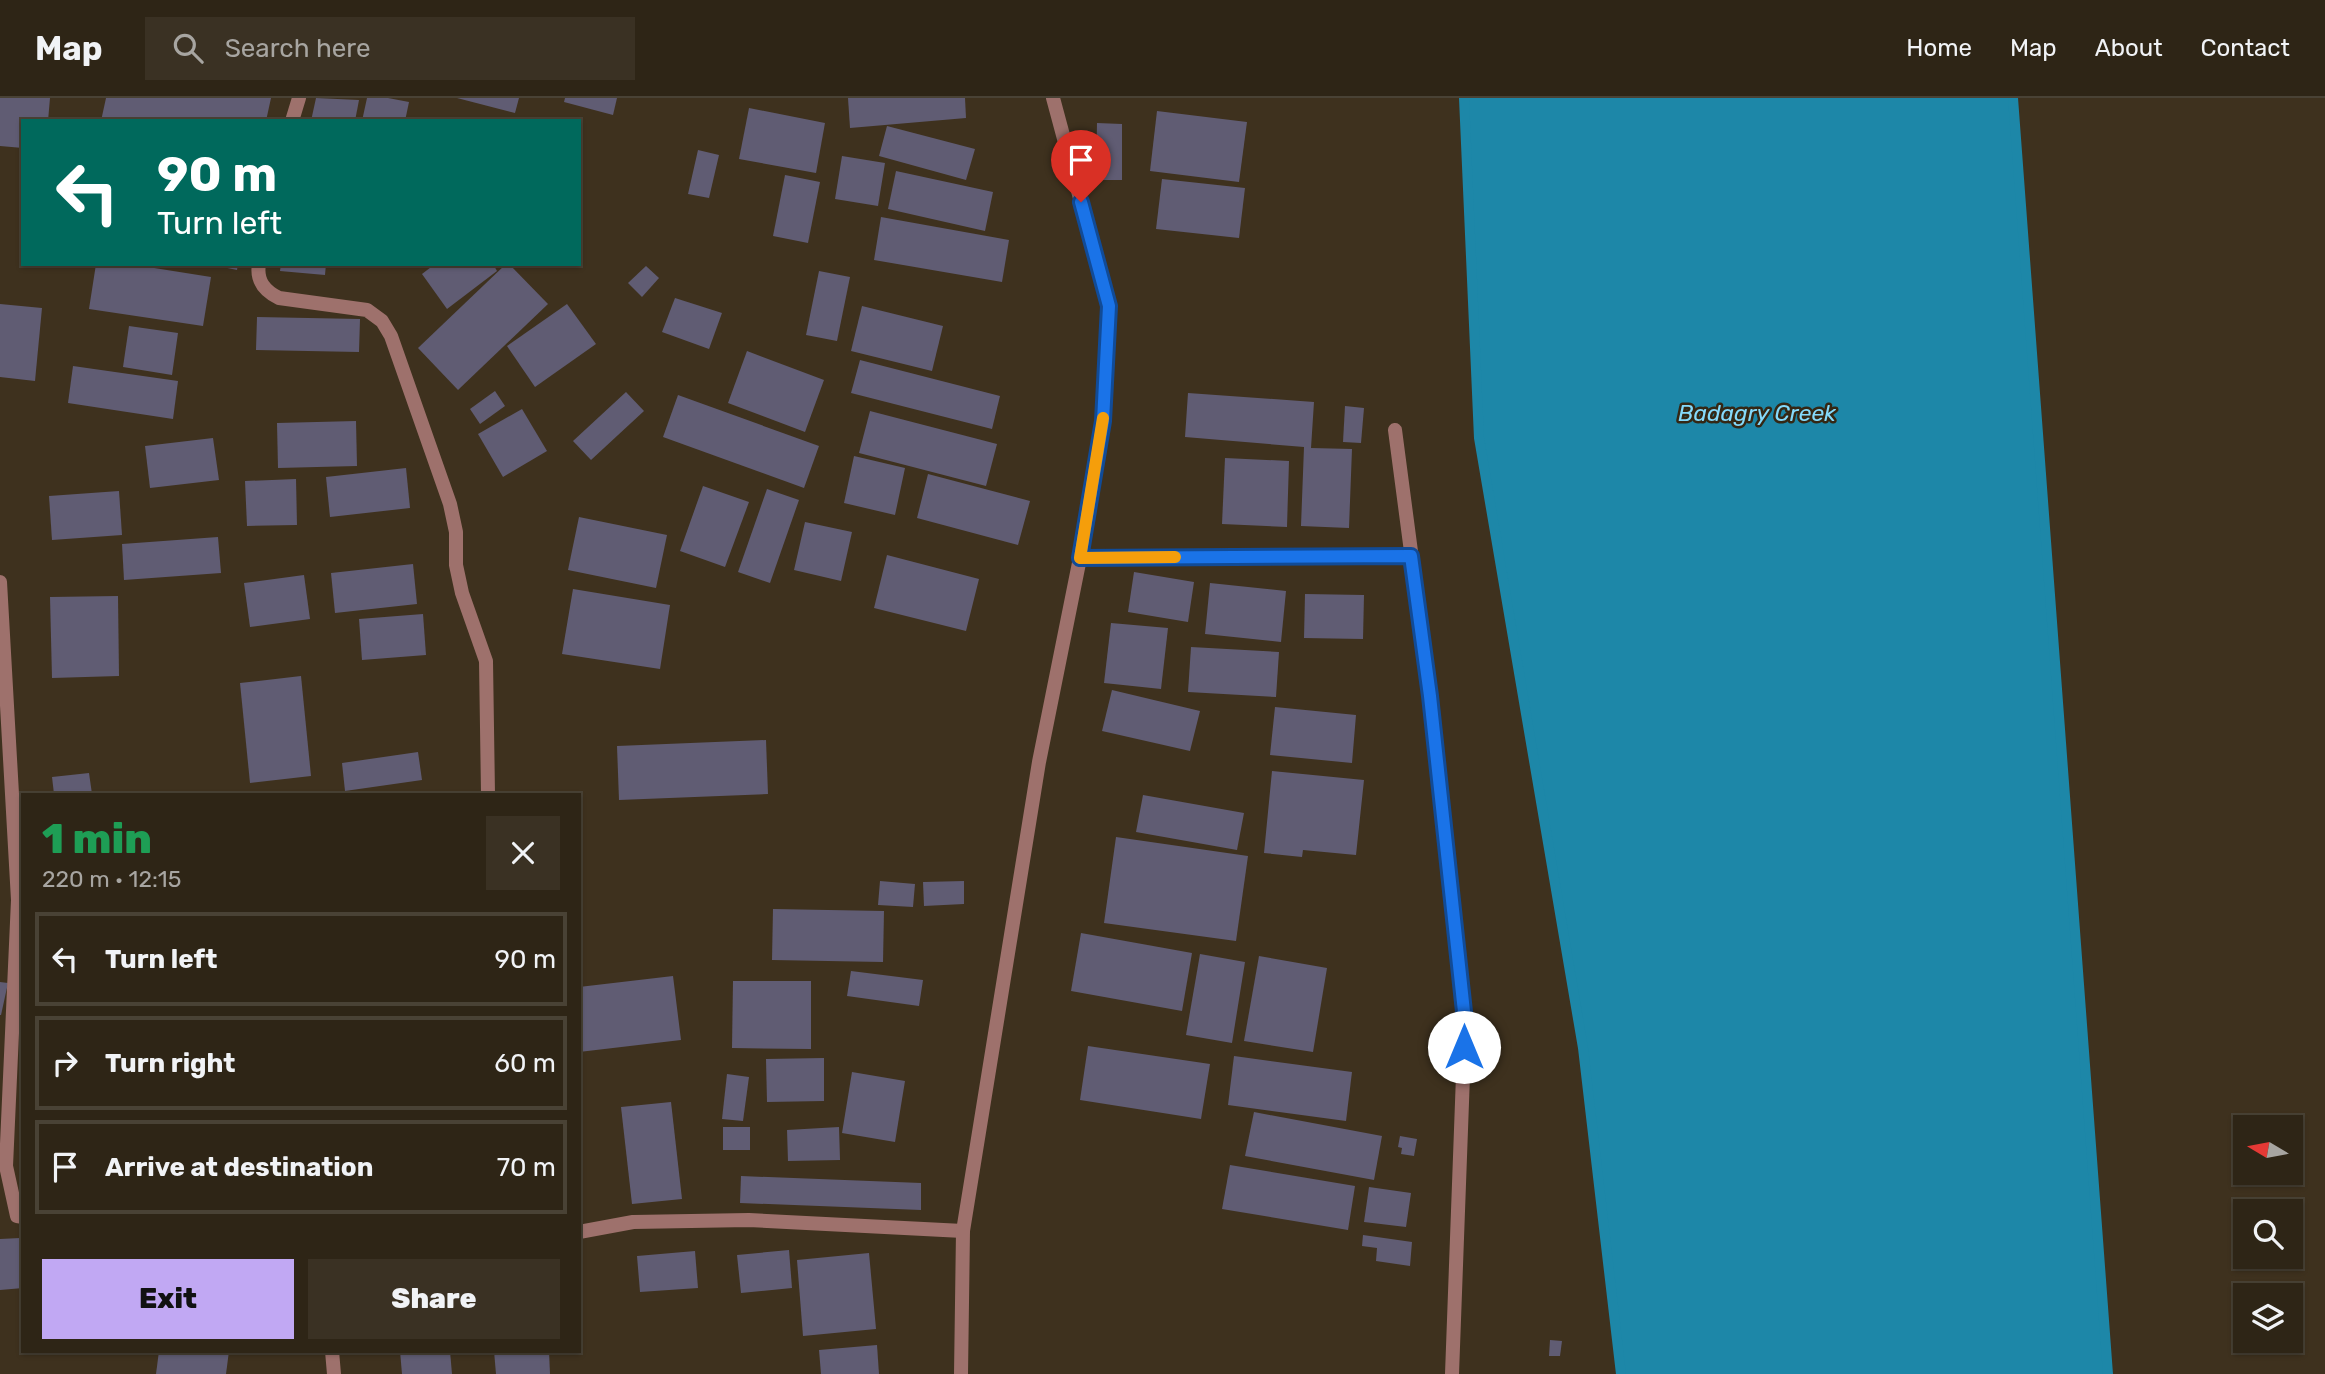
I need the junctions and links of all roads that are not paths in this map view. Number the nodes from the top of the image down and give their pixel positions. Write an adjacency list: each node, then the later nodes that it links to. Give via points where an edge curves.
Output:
1 (299, 98): 3 (street)
2 (1053, 98): 7 (street, via 1109,306 1103,421)
3 (293, 119)
4 (260, 266): 9 (street, via 258,273 268,293 367,310 382,321 391,336 450,504 462,593 486,661)
5 (1395, 430): 6 (street)
6 (1411, 556): 7 (street); 16 (street, via 1465,1021)
7 (1080, 558): 11 (street, via 1039,762)
8 (0, 582): 10 (street, via 18,900 6,1166 17,1216)
9 (488, 793)
10 (21, 1217)
11 (963, 1231): 12 (street, via 749,1220 633,1222); 15 (street)
12 (581, 1232)
13 (332, 1353): 14 (street)
14 (334, 1374)
15 (961, 1374)
16 (1452, 1374)

